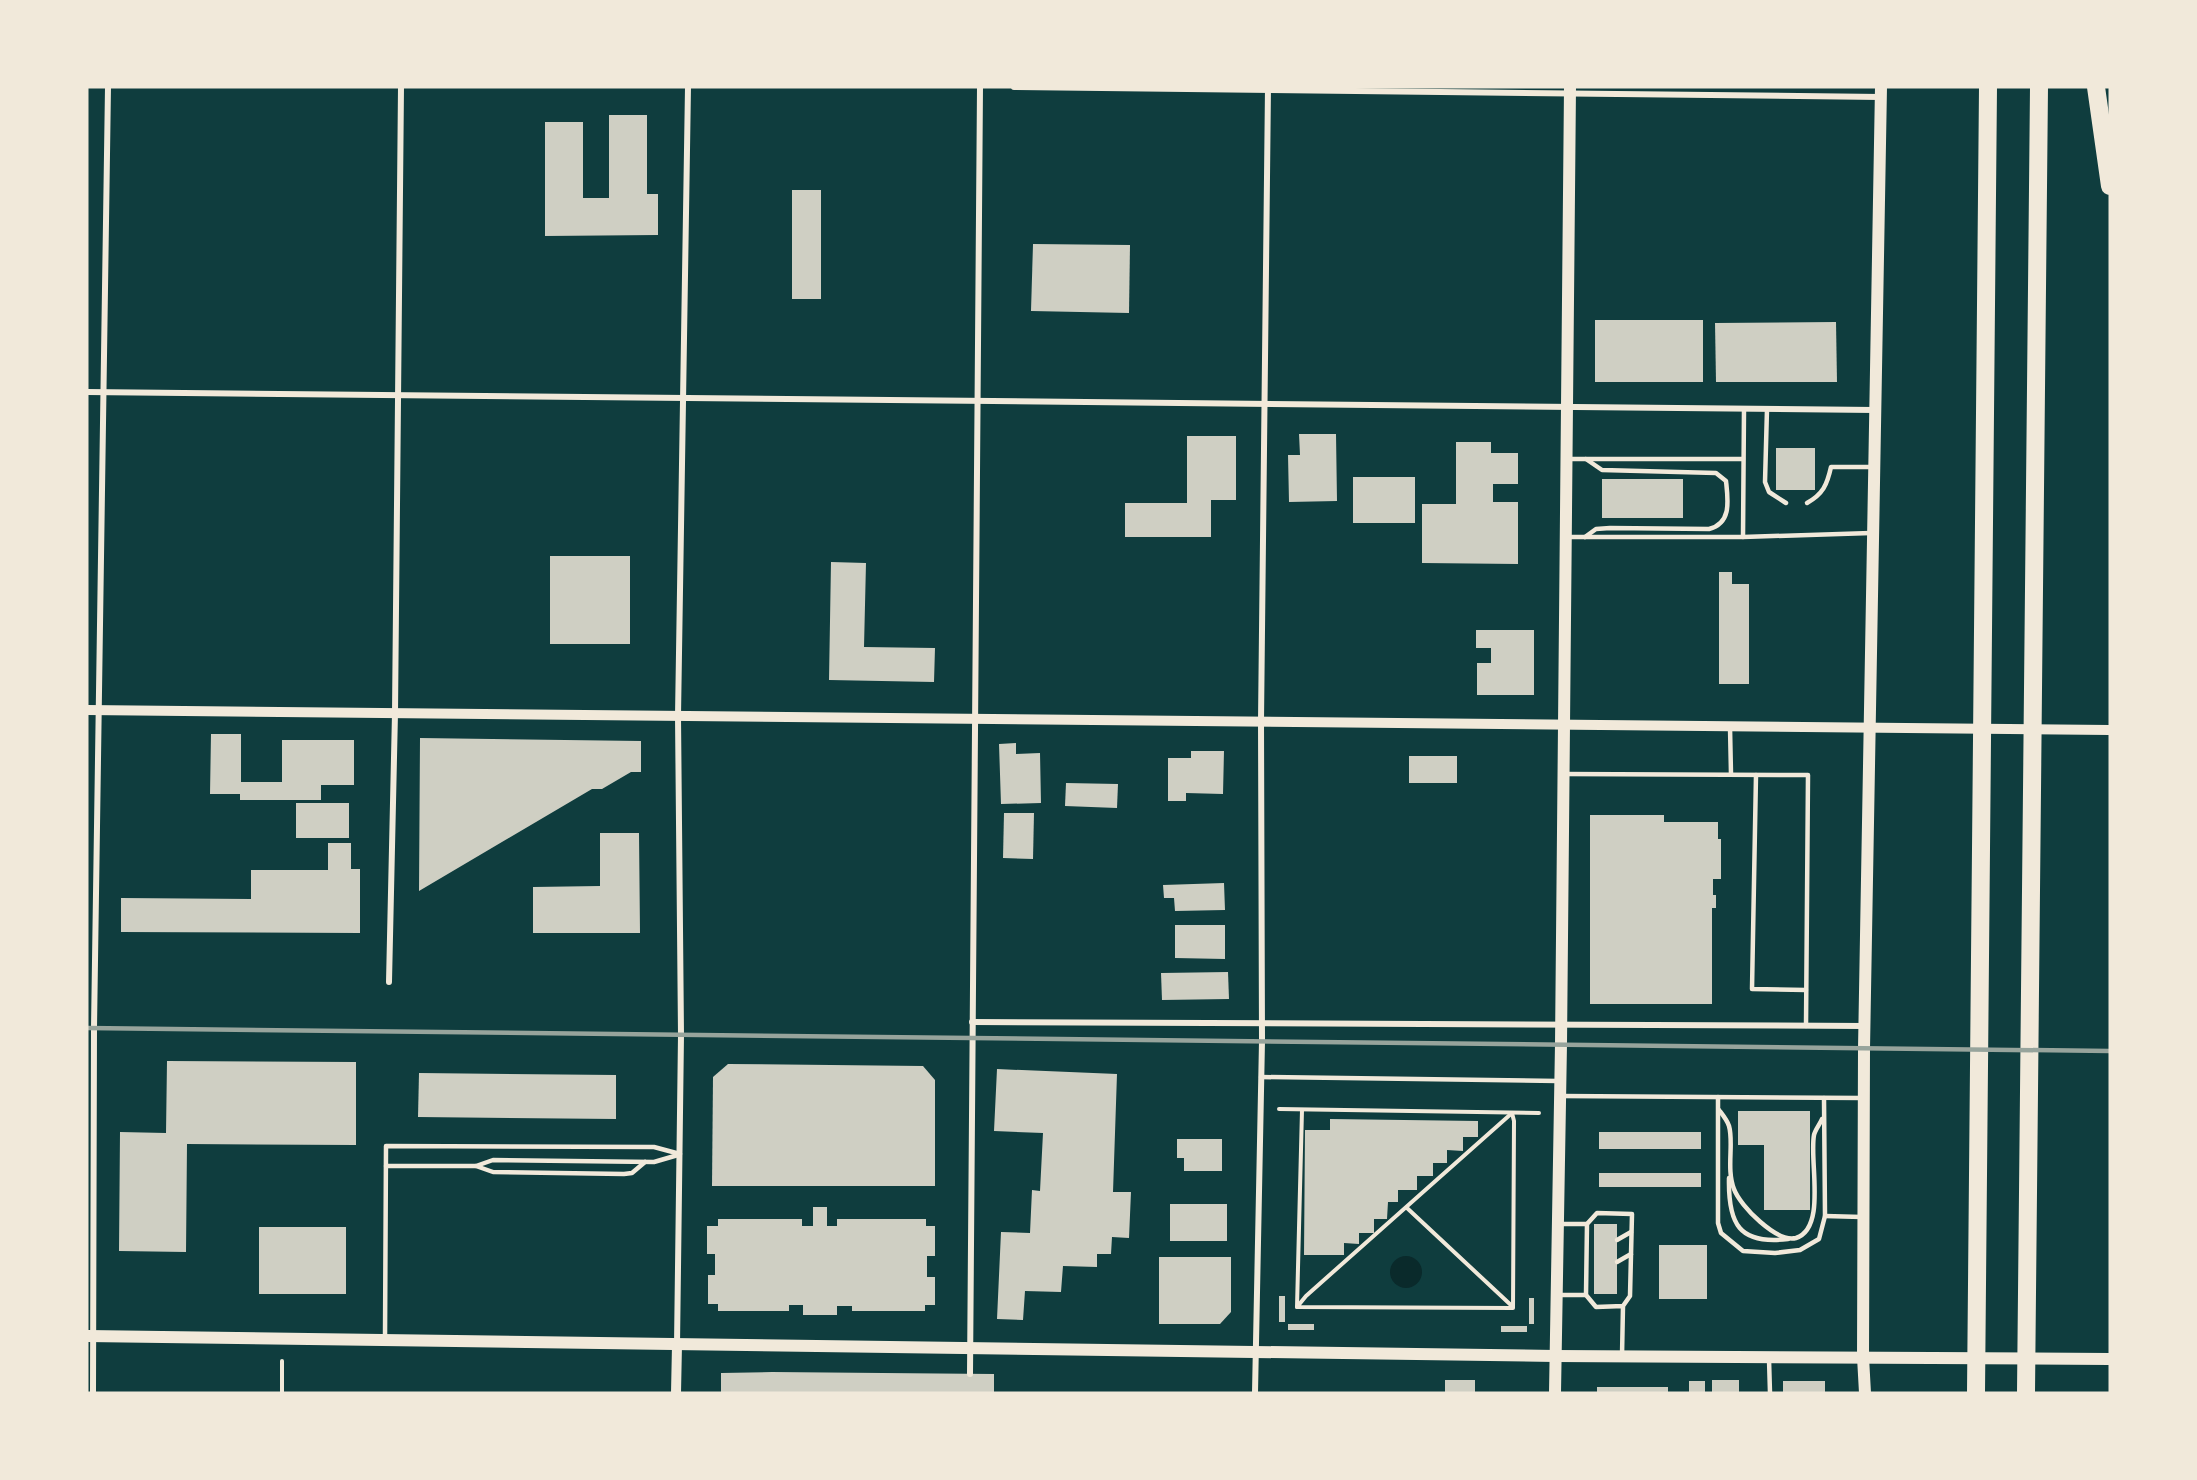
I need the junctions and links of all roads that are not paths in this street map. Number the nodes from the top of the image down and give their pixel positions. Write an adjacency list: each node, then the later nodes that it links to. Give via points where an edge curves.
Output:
1 (108, 87): 14 (street)
2 (401, 87): 15 (street)
3 (688, 87): 16 (street)
4 (980, 87): 17 (street)
5 (1014, 87): 9 (street)
6 (1988, 87): 99 (highway)
7 (2039, 87): 100 (highway)
8 (2096, 87): 12 (highway)
9 (1268, 88): 10 (street); 18 (street)
10 (1570, 90): 11 (street); 19 (main road)
11 (1881, 92): 22 (main road)
12 (2110, 186)
13 (87, 392): 14 (street)
14 (104, 392): 15 (street); 34 (street)
15 (398, 395): 16 (street); 35 (street)
16 (684, 398): 17 (street); 36 (street)
17 (977, 400): 18 (street); 37 (street)
18 (1264, 403): 19 (street); 38 (street)
19 (1566, 406): 20 (street); 23 (main road)
20 (1744, 409): 21 (street); 25 (lane)
21 (1767, 409): 22 (street); 27 (lane, via 1766,482 1769,492)
22 (1875, 410): 26 (main road)
23 (1566, 459): 24 (lane); 30 (main road)
24 (1586, 459): 25 (lane); 31 (lane, via 1602,470 1716,473 1726,481 1728,499 1726,518 1717,527 1596,529)
25 (1743, 459): 32 (lane)
26 (1874, 467): 28 (lane, via 1831,467 1826,486); 29 (main road)
27 (1786, 503)
28 (1807, 503)
29 (1872, 533): 32 (lane); 41 (main road)
30 (1564, 537): 31 (lane); 39 (main road)
31 (1585, 537): 32 (lane)
32 (1743, 537)
33 (87, 710): 34 (street)
34 (99, 710): 35 (street); 82 (street)
35 (395, 713): 36 (street); 46 (street)
36 (678, 716): 37 (street); 61 (street)
37 (974, 718): 38 (street); 48 (street)
38 (1261, 721): 39 (street); 49 (street)
39 (1563, 724): 40 (street); 43 (main road)
40 (1730, 726): 41 (street); 44 (lane)
41 (1869, 729): 42 (street); 52 (main road)
42 (2110, 730)
43 (1562, 774): 44 (lane); 50 (main road)
44 (1731, 774): 45 (lane)
45 (1756, 775): 47 (lane, via 1808,775); 47 (lane, via 1752,989)
46 (389, 981)
47 (1806, 990): 51 (lane)
48 (972, 1022): 49 (street); 85 (street)
49 (1262, 1023): 50 (street); 53 (street)
50 (1560, 1024): 51 (street); 54 (main road)
51 (1806, 1026): 52 (street)
52 (1865, 1026): 58 (main road)
53 (1261, 1077): 54 (lane); 86 (street)
54 (1560, 1081): 55 (main road)
55 (1560, 1096): 56 (lane); 68 (main road)
56 (1718, 1097): 57 (lane); 59 (lane)
57 (1824, 1098): 58 (lane); 60 (lane)
58 (1864, 1098): 67 (main road)
59 (1718, 1107): 65 (lane, via 1729,1126); 66 (lane, via 1721,1233 1743,1251 1800,1250 1819,1239)
60 (1823, 1117): 66 (lane); 71 (lane, via 1814,1134 1814,1218 1806,1233)
61 (680, 1154): 62 (lane); 63 (lane, via 654,1147 386,1146); 84 (street)
62 (645, 1162): 64 (lane, via 493,1160); 64 (lane, via 632,1173 624,1174 493,1172)
63 (386, 1166): 64 (lane); 83 (lane)
64 (476, 1166)
65 (1730, 1170): 71 (lane, via 1734,1190 1746,1207 1766,1227); 71 (lane, via 1729,1203 1737,1228 1768,1241)
66 (1825, 1216): 67 (lane)
67 (1864, 1217): 90 (main road)
68 (1558, 1224): 69 (lane); 79 (main road)
69 (1587, 1224): 70 (lane, via 1597,1213 1632,1214); 75 (lane)
70 (1631, 1232): 72 (lane); 74 (lane)
71 (1794, 1239)
72 (1617, 1240)
73 (1594, 1252): 75 (lane)
74 (1631, 1254): 76 (lane); 81 (lane, via 1630,1296)
75 (1587, 1256): 78 (lane)
76 (1617, 1262)
77 (1594, 1276): 78 (lane)
78 (1586, 1281): 80 (lane)
79 (1556, 1295): 80 (lane); 87 (main road)
80 (1586, 1295): 81 (lane, via 1596,1307)
81 (1623, 1306): 88 (lane)
82 (91, 1336): 83 (main road); 93 (street)
83 (385, 1339): 84 (main road)
84 (676, 1345): 85 (main road); 94 (street)
85 (969, 1346): 86 (main road); 92 (street)
86 (1255, 1350): 87 (main road); 95 (street)
87 (1556, 1356): 88 (main road); 96 (main road)
88 (1622, 1356): 89 (main road)
89 (1769, 1356): 90 (main road); 97 (lane)
90 (1863, 1357): 91 (main road); 98 (main road)
91 (2105, 1360)
92 (970, 1374)
93 (93, 1393)
94 (676, 1393)
95 (1255, 1393)
96 (1555, 1393)
97 (1770, 1393)
98 (1865, 1393)
99 (1976, 1393)
100 (2026, 1393)

